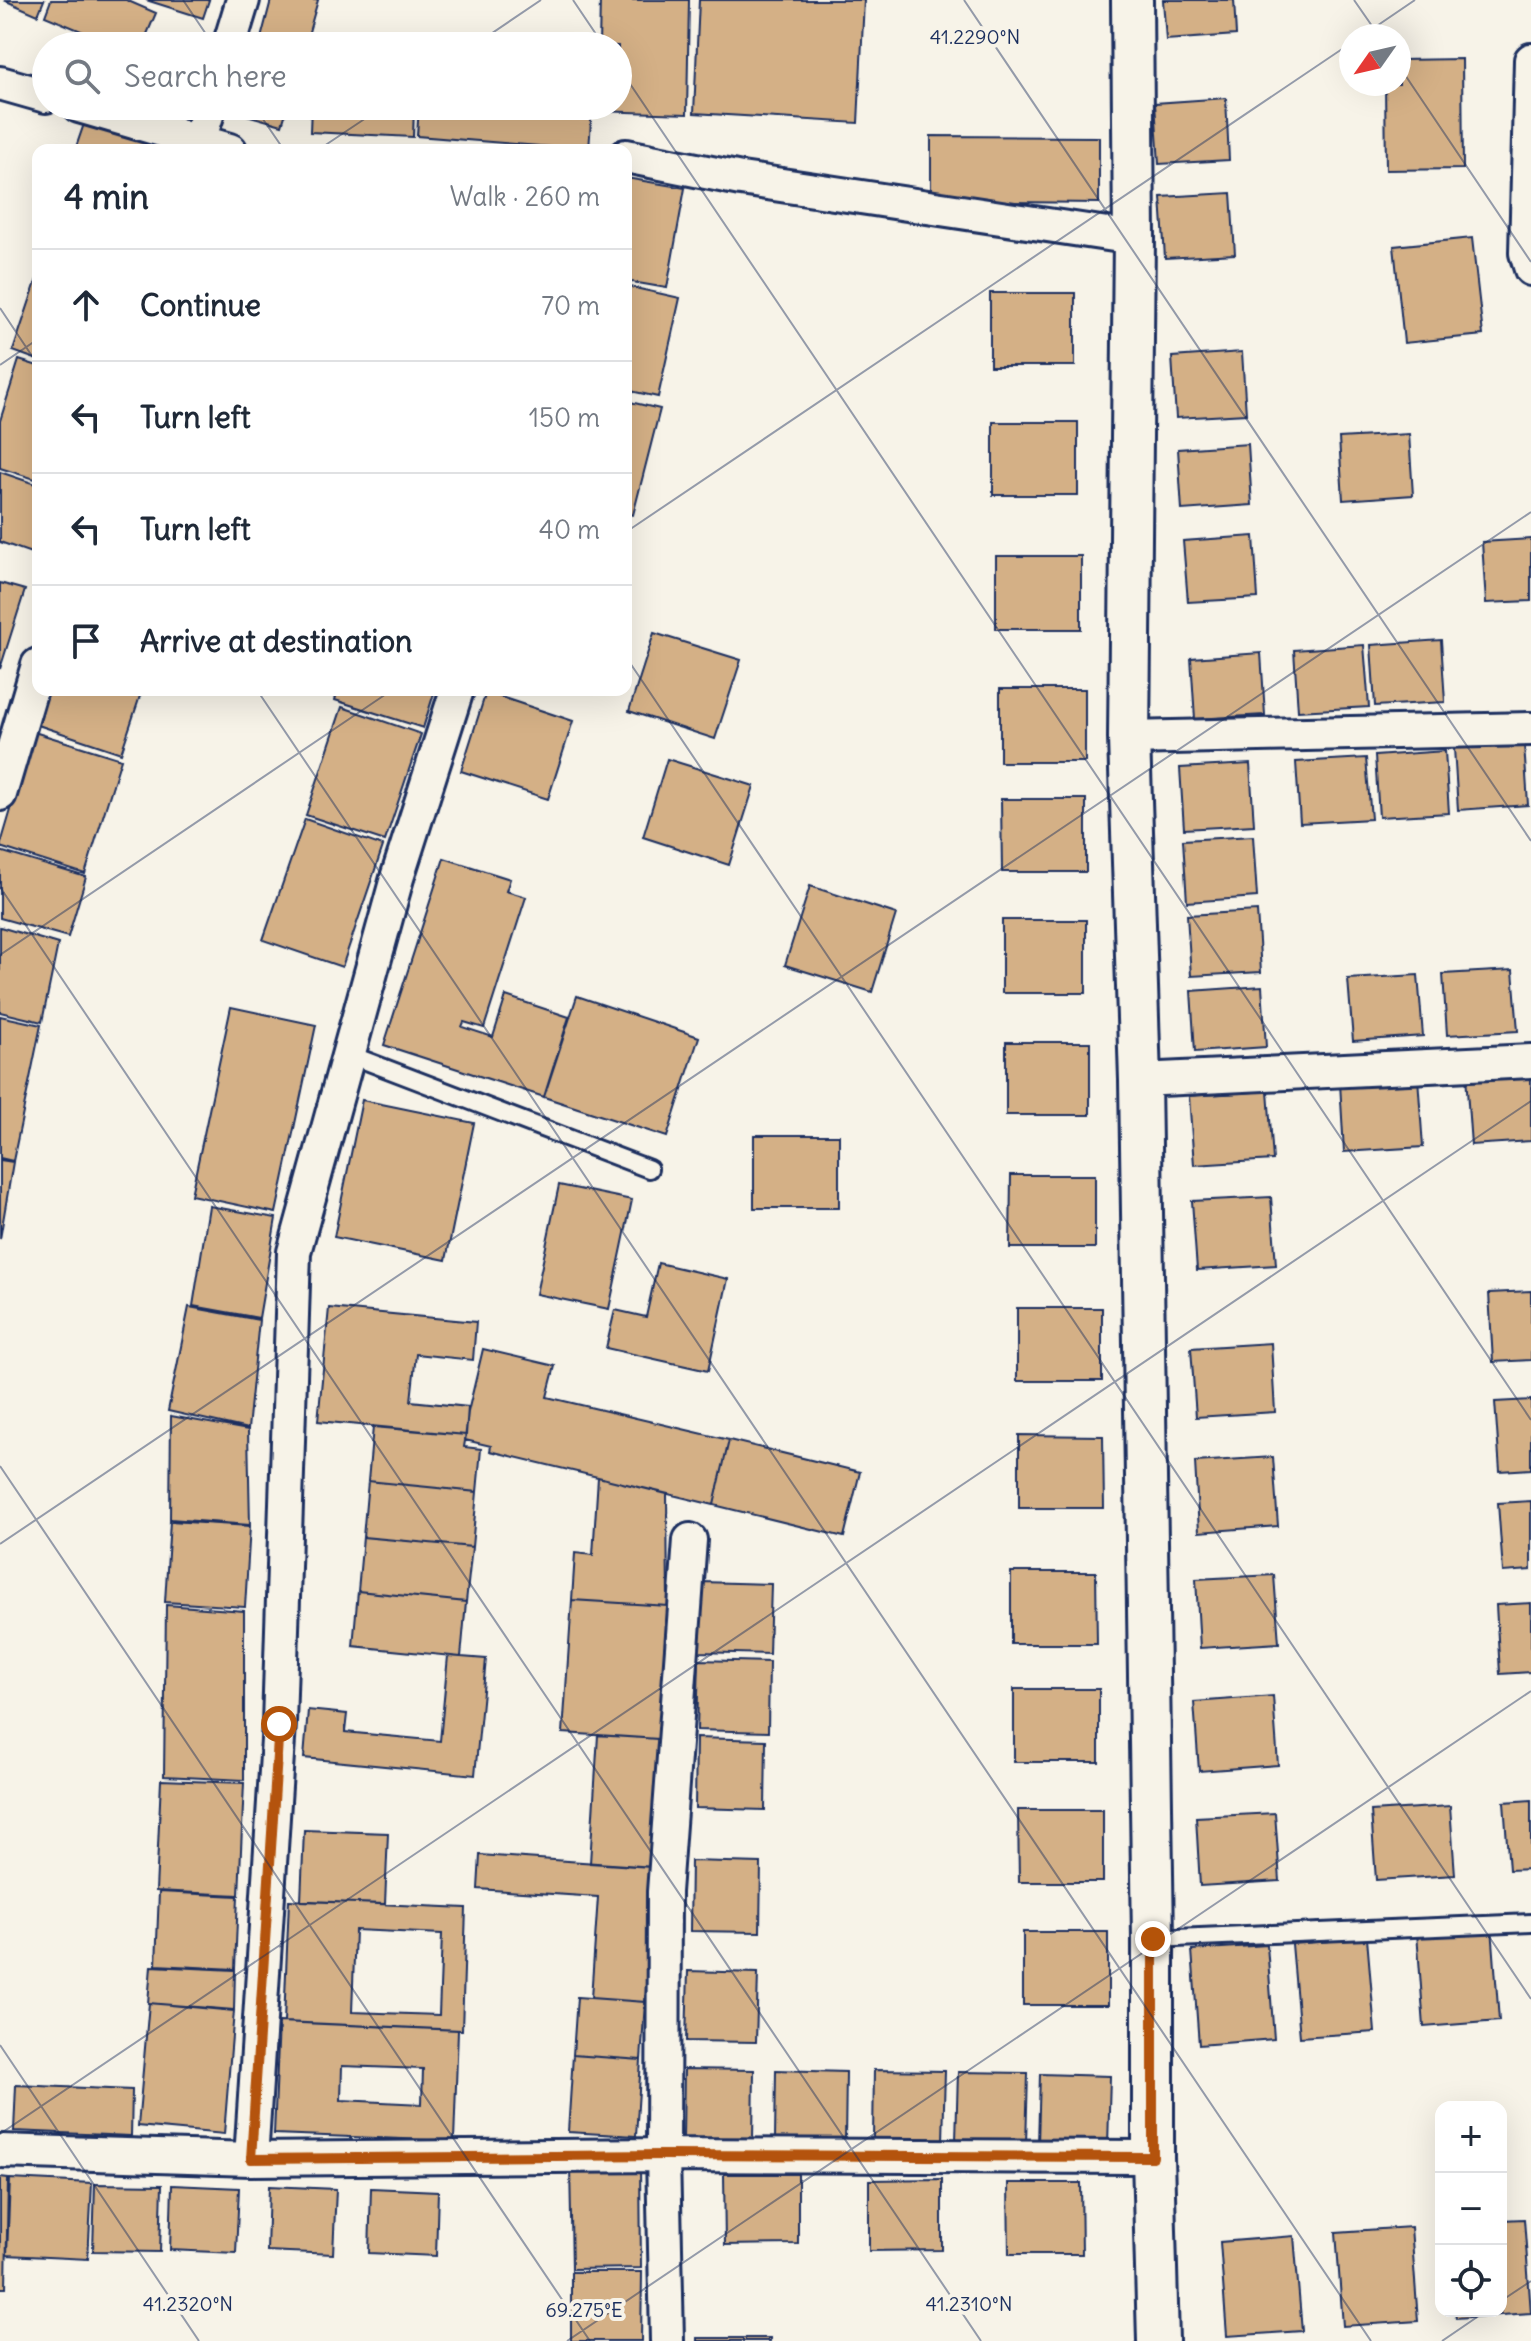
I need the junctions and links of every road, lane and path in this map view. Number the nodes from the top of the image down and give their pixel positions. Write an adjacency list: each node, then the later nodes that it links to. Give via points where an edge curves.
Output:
1 (243, 0): 3 (street)
2 (1132, 0): 12 (street)
3 (233, 32)
4 (1531, 60): 13 (street, via 1526,253)
5 (0, 83): 6 (street)
6 (32, 92)
7 (121, 120): 9 (street)
8 (206, 120): 10 (street)
9 (192, 144)
10 (199, 144)
11 (632, 157): 12 (street, via 741,179)
12 (1134, 238): 17 (street)
13 (1531, 269)
14 (32, 685): 18 (street)
15 (455, 696): 19 (street)
16 (1531, 729): 17 (street)
17 (1129, 738): 21 (street)
18 (0, 794)
19 (348, 1054): 22 (lane); 29 (street, via 294,1252 279,1724)
20 (1531, 1061): 21 (street)
21 (1140, 1080): 25 (street)
22 (649, 1169)
23 (690, 1540): 27 (street, via 664,1892)
24 (1531, 1923): 25 (lane)
25 (1153, 1939): 28 (street)
26 (0, 2151): 29 (street)
27 (663, 2155): 28 (street); 29 (street); 30 (street)
28 (1153, 2157): 31 (street)
29 (251, 2159)
30 (667, 2341)
31 (1158, 2341)

